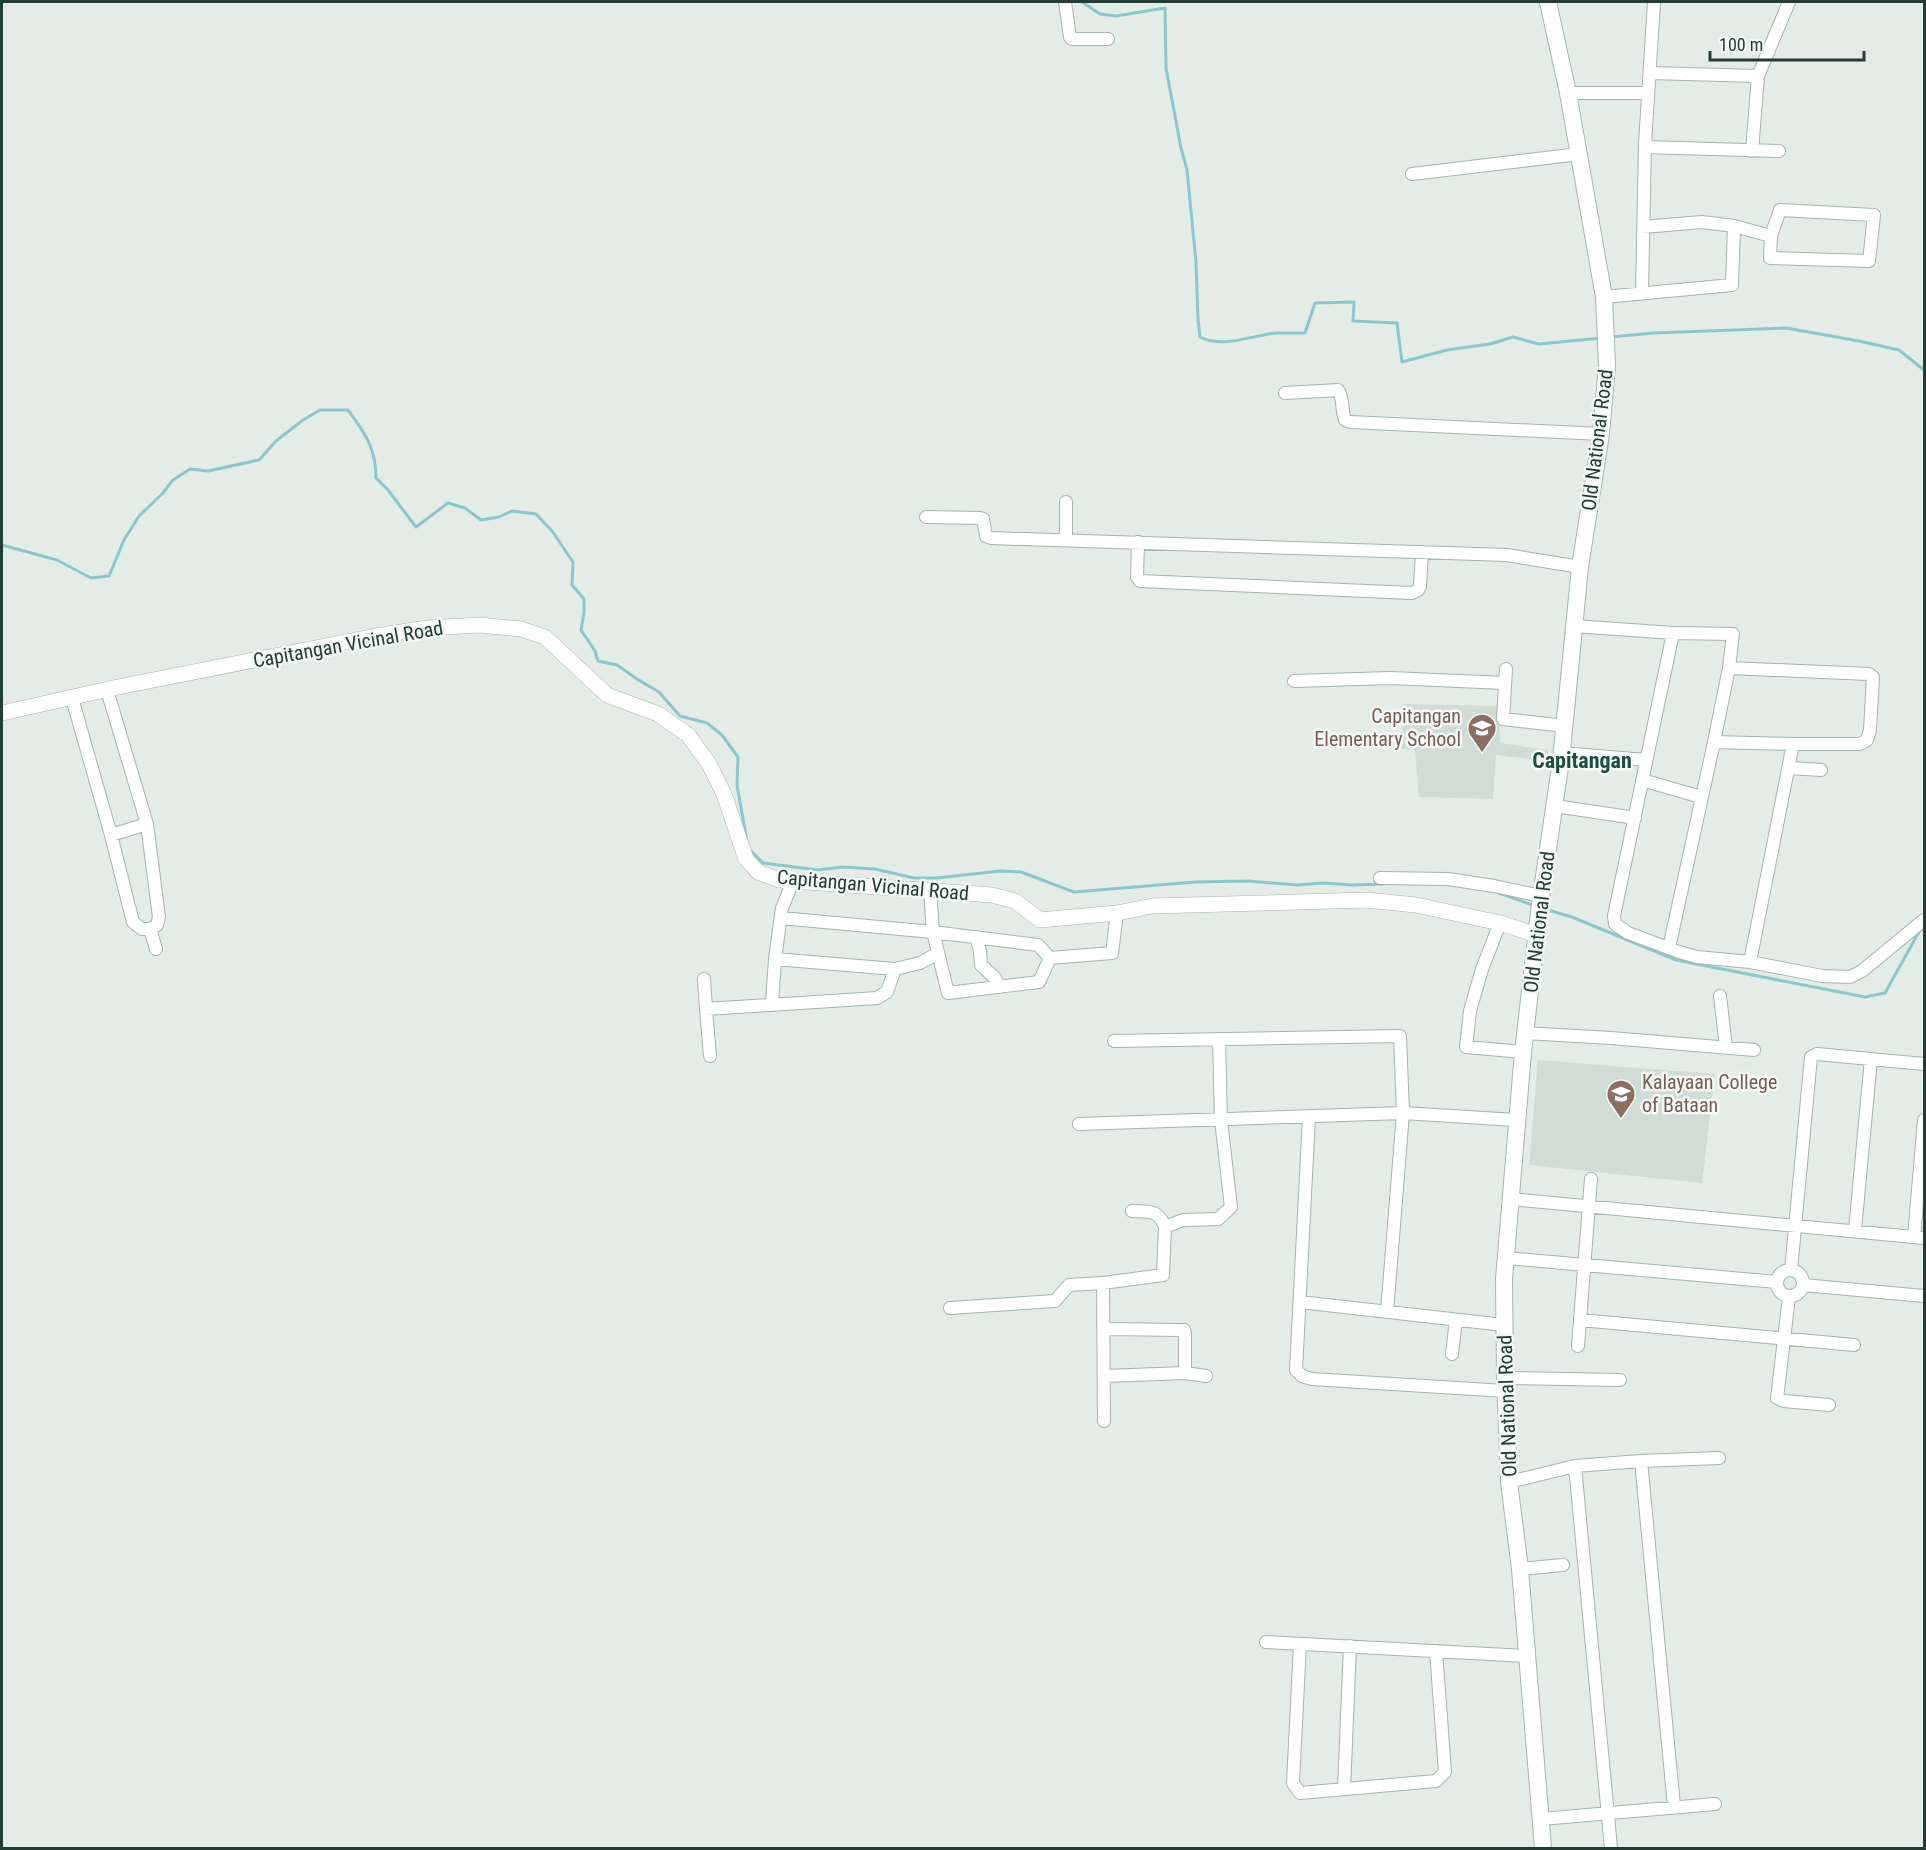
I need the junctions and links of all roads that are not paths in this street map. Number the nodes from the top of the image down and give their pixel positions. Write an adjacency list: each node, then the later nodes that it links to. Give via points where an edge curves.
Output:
1 (1065, 2): 5 (street, via 1072,39)
2 (1548, 2): 8 (main road, Old National Road)
3 (1654, 2): 6 (street)
4 (1790, 2): 7 (street)
5 (1108, 39)
6 (1650, 73): 7 (street); 9 (street)
7 (1758, 76): 11 (street)
8 (1568, 93): 9 (street); 13 (main road, Old National Road)
9 (1648, 93): 10 (street)
10 (1645, 147): 11 (street); 16 (street)
11 (1752, 151): 12 (street)
12 (1779, 151)
13 (1579, 154): 14 (street); 19 (main road, Old National Road)
14 (1412, 174)
15 (1734, 226): 16 (street, via 1702,222); 17 (street); 18 (street, via 1732,285)
16 (1643, 227): 18 (street)
17 (1771, 236): 17 (street, via 1780,210 1874,214 1869,261 1770,258)
18 (1642, 292): 19 (street)
19 (1604, 297): 21 (main road, Old National Road, via 1607,364)
20 (1285, 393): 21 (street, via 1338,390 1345,420 1351,422)
21 (1601, 434): 27 (main road, Old National Road)
22 (1066, 502): 24 (street)
23 (926, 517): 24 (street, via 980,518 986,536 991,538)
24 (1066, 540): 25 (street)
25 (1138, 542): 26 (street); 26 (street, via 1140,581 1297,589 1412,593 1420,585)
26 (1422, 552): 27 (street, via 1507,555)
27 (1580, 567): 28 (main road, Old National Road)
28 (1574, 626): 29 (street); 37 (main road, Old National Road)
29 (1673, 633): 30 (street, via 1733,634); 41 (street)
30 (1729, 668): 38 (street); 39 (street, via 1873,677 1867,740 1860,744)
31 (1506, 669): 33 (street)
32 (1294, 681): 33 (street, via 1390,678)
33 (1505, 683): 37 (street, via 1503,719)
34 (107, 690): 35 (street, Capitangan Vicinal Road); 48 (street); 51 (street, Capitangan Vicinal Road, via 427,628 479,625 521,629 544,637 607,695 658,714 688,735 710,764 724,794 746,860 758,872)
35 (72, 698): 36 (street, Capitangan Vicinal Road); 49 (street)
36 (2, 712)
37 (1565, 726): 40 (main road, Old National Road)
38 (1714, 742): 39 (street); 45 (street)
39 (1793, 744): 42 (street)
40 (1562, 753): 41 (street); 46 (main road, Old National Road)
41 (1646, 760): 44 (street)
42 (1789, 768): 43 (street); 67 (street)
43 (1821, 770)
44 (1642, 780): 45 (street); 47 (street)
45 (1701, 797): 62 (street)
46 (1555, 806): 47 (street); 53 (main road, Old National Road)
47 (1635, 818): 62 (street, via 1615,924)
48 (147, 824): 49 (street); 58 (street, via 159,917 157,925)
49 (111, 835): 58 (street, via 133,922 142,929)
50 (1380, 878): 53 (street, via 1448,879 1494,885)
51 (793, 881): 52 (street, Capitangan Vicinal Road); 55 (street)
52 (930, 891): 54 (street, Capitangan Vicinal Road, via 993,895 1015,901 1040,920); 59 (street)
53 (1540, 905): 60 (main road, Old National Road)
54 (1117, 913): 57 (street, Capitangan Vicinal Road, via 1152,906 1365,900 1416,905); 65 (street, via 1112,953)
55 (781, 918): 59 (street); 66 (street)
56 (1924, 921): 67 (street, via 1850,977 1822,976)
57 (1500, 923): 60 (street, Capitangan Vicinal Road); 79 (street, via 1470,1011 1466,1047)
58 (150, 929): 63 (street)
59 (933, 932): 61 (street); 64 (street)
60 (1537, 934): 74 (main road, Old National Road)
61 (976, 937): 65 (street, via 1038,945); 70 (street, via 981,965)
62 (1669, 948): 67 (street, via 1697,957)
63 (156, 949)
64 (938, 953): 68 (street, via 920,963); 70 (street, via 948,993)
65 (1050, 958): 70 (street, via 1039,982)
66 (775, 959): 68 (street); 72 (street)
67 (1750, 962)
68 (895, 969): 72 (street, via 887,992 877,998)
69 (704, 980): 73 (street)
70 (1000, 987)
71 (1720, 996): 77 (street)
72 (772, 1003): 73 (street)
73 (706, 1009): 80 (street)
74 (1525, 1034): 77 (street); 79 (main road, Old National Road)
75 (1219, 1039): 76 (street); 83 (street, via 1400,1036); 85 (street)
76 (1114, 1041)
77 (1726, 1047): 78 (street)
78 (1754, 1050)
79 (1523, 1052): 86 (main road, Old National Road)
80 (710, 1056)
81 (1871, 1059): 82 (street); 93 (street, via 1817,1054 1811,1058); 95 (street)
82 (1924, 1064)
83 (1403, 1113): 84 (street); 86 (street); 107 (street)
84 (1310, 1117): 85 (street); 105 (street)
85 (1221, 1120): 88 (street); 94 (street, via 1231,1208 1218,1219 1183,1220)
86 (1516, 1120): 90 (main road, Old National Road)
87 (1924, 1120): 96 (street)
88 (1080, 1124)
89 (1591, 1179): 91 (street)
90 (1510, 1199): 91 (street); 97 (main road, Old National Road)
91 (1590, 1207): 93 (street); 98 (street)
92 (1131, 1211): 94 (street, via 1161,1216)
93 (1796, 1225): 95 (street); 99 (street)
94 (1165, 1227): 101 (street, via 1163,1275)
95 (1855, 1230): 96 (street)
96 (1919, 1238)
97 (1506, 1258): 98 (street); 110 (main road, Old National Road)
98 (1584, 1265): 100 (street); 109 (street)
99 (1791, 1270): 100 (street, via 1780,1274); 102 (street, via 1799,1273)
100 (1777, 1281): 104 (street, via 1778,1290)
101 (1103, 1283): 106 (street, via 1069,1285 1055,1301); 111 (street)
102 (1803, 1285): 103 (street); 104 (street, via 1797,1295)
103 (1924, 1296)
104 (1789, 1297): 112 (street)
105 (1300, 1302): 107 (street); 120 (street, via 1296,1370 1302,1376)
106 (950, 1308)
107 (1387, 1312): 108 (street)
108 (1456, 1320): 110 (street); 115 (street)
109 (1580, 1320): 112 (street); 114 (street)
110 (1504, 1325): 120 (main road, Old National Road)
111 (1104, 1329): 116 (street, via 1184,1330); 117 (street)
112 (1784, 1338): 113 (street); 121 (street, via 1777,1398)
113 (1854, 1344)
114 (1578, 1346)
115 (1452, 1354)
116 (1185, 1373): 117 (street); 118 (street)
117 (1104, 1376): 122 (street)
118 (1206, 1376)
119 (1620, 1380): 120 (street)
120 (1505, 1384): 126 (main road, Old National Road)
121 (1829, 1405)
122 (1104, 1421)
123 (1719, 1458): 124 (street)
124 (1641, 1461): 125 (street); 136 (street)
125 (1575, 1466): 126 (street); 137 (street)
126 (1509, 1482): 128 (main road, Old National Road)
127 (1563, 1565): 128 (street)
128 (1520, 1569): 133 (main road, Old National Road)
129 (1266, 1642): 130 (street)
130 (1300, 1644): 131 (street); 134 (street, via 1293,1783 1300,1793)
131 (1350, 1646): 132 (street); 134 (street)
132 (1436, 1651): 133 (street); 134 (street, via 1445,1772 1436,1781)
133 (1527, 1656): 138 (main road, Old National Road)
134 (1344, 1789)
135 (1716, 1803): 136 (street)
136 (1674, 1806): 137 (street)
137 (1607, 1813): 138 (street); 140 (street)
138 (1541, 1819): 139 (main road, Old National Road)
139 (1543, 1848)
140 (1611, 1848)

